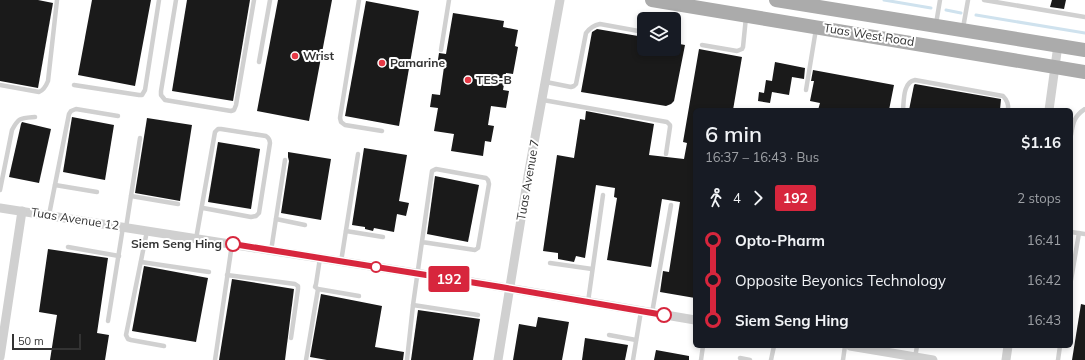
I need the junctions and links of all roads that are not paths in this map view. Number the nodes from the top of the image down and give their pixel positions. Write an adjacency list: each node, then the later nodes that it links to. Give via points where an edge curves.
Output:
1 (57, 0): 28 (lane, via 46,86 39,92)
2 (159, 0): 29 (lane, via 145,90 142,95)
3 (176, 0): 4 (lane, via 161,95 165,100 231,111 236,105)
4 (254, 0)
5 (270, 0): 24 (lane)
6 (359, 0): 39 (lane, via 340,118 345,125)
7 (449, 0): 22 (lane)
8 (560, 0): 27 (street, Tuas Avenue 7)
9 (652, 0): 14 (main road, Tuas West Road)
10 (776, 0): 16 (main road, Tuas West Road)
11 (940, 0): 16 (lane)
12 (968, 0): 18 (lane)
13 (984, 0): 15 (lane)
14 (746, 15): 17 (main road, Tuas West Road); 20 (lane, via 742,49 737,51)
15 (1085, 17)
16 (936, 25): 18 (main road, Tuas West Road)
17 (817, 27): 25 (main road, Tuas West Road); 30 (lane)
18 (963, 30): 21 (main road, Tuas West Road)
19 (637, 31): 27 (lane, via 596,25 586,33 576,84 571,87)
20 (702, 45)
21 (1058, 46): 23 (main road, Tuas West Road); 25 (street)
22 (441, 50)
23 (1085, 50)
24 (259, 62)
25 (1056, 66): 26 (main road, Tuas West Road); 34 (street)
26 (1085, 72)
27 (546, 82): 31 (street, Tuas Avenue 7)
28 (0, 85)
29 (74, 85)
30 (806, 90)
31 (542, 100): 42 (lane, via 667,122 670,127); 79 (street, Tuas Avenue 7)
32 (903, 108): 33 (lane, via 906,86 915,80 1003,96)
33 (1008, 108)
34 (1049, 108)
35 (1085, 109): 38 (lane, via 1075,117)
36 (118, 116): 44 (lane, via 76,109 71,111)
37 (35, 117): 45 (lane, via 20,118 12,130)
38 (1073, 123)
39 (382, 131)
40 (140, 138): 48 (lane)
41 (358, 154): 59 (lane)
42 (666, 154)
43 (285, 160): 55 (lane)
44 (55, 185): 46 (lane); 54 (lane)
45 (0, 190)
46 (97, 192)
47 (603, 195): 75 (lane)
48 (131, 196): 49 (lane); 57 (lane)
49 (178, 204)
50 (671, 205): 85 (lane)
51 (0, 208): 53 (street, Tuas Avenue 12)
52 (202, 208): 52 (lane, via 215,132 221,128 266,136 270,143 259,213 251,217); 64 (lane)
53 (22, 211): 54 (street, Tuas Avenue 12); 100 (street)
54 (49, 215): 57 (street, Tuas Avenue 12)
55 (276, 219): 56 (lane); 68 (lane)
56 (305, 225)
57 (125, 227): 58 (street, Tuas Avenue 12); 69 (lane)
58 (147, 231): 64 (street, Tuas Avenue 12); 71 (lane)
59 (346, 231): 63 (lane); 72 (lane)
60 (1073, 232): 61 (lane)
61 (1079, 233): 62 (lane); 74 (lane)
62 (1085, 234)
63 (383, 237)
64 (196, 239): 66 (street, Tuas Avenue 12)
65 (422, 242): 65 (lane, via 475,250 478,248 488,180 436,169 432,171); 77 (lane)
66 (232, 244): 68 (street, Tuas Avenue 12); 78 (lane)
67 (68, 247): 69 (lane)
68 (271, 251): 70 (street, Tuas Avenue 12)
69 (118, 256): 88 (lane)
70 (320, 258): 72 (street, Tuas Avenue 12); 80 (lane, via 315,286)
71 (141, 262): 76 (lane); 92 (lane, via 126,335 131,340)
72 (341, 262): 77 (street, Tuas Avenue 12)
73 (550, 263): 75 (lane)
74 (1073, 268)
75 (592, 269): 82 (lane)
76 (209, 272)
77 (418, 274): 79 (street, Tuas Avenue 12); 83 (lane)
78 (227, 275): 90 (lane, via 298,286); 103 (lane)
79 (509, 288): 82 (street, Tuas Avenue 12); 106 (street, Tuas Avenue 7)
80 (318, 289): 81 (lane); 104 (lane)
81 (359, 296)
82 (588, 302): 84 (street, Tuas Avenue 12)
83 (413, 305): 86 (lane); 105 (lane)
84 (641, 311): 85 (street, Tuas Avenue 12); 91 (lane)
85 (652, 313): 87 (street, Tuas Avenue 12)
86 (478, 315)
87 (693, 320)
88 (108, 321)
89 (609, 335): 91 (lane)
90 (291, 338)
91 (636, 340): 107 (lane)
92 (164, 346)
93 (703, 348): 108 (lane)
94 (774, 348): 110 (lane)
95 (845, 348): 111 (lane)
96 (861, 348): 102 (street)
97 (917, 348): 102 (lane)
98 (1008, 348): 113 (street)
99 (1060, 348): 114 (lane)
100 (0, 357)
101 (740, 358): 109 (lane)
102 (915, 358): 112 (street)
103 (215, 360)
104 (306, 360)
105 (407, 360)
106 (498, 360)
107 (633, 360)
108 (701, 360)
109 (750, 360)
110 (771, 360)
111 (843, 360)
112 (930, 360)
113 (1006, 360)
114 (1058, 360)

